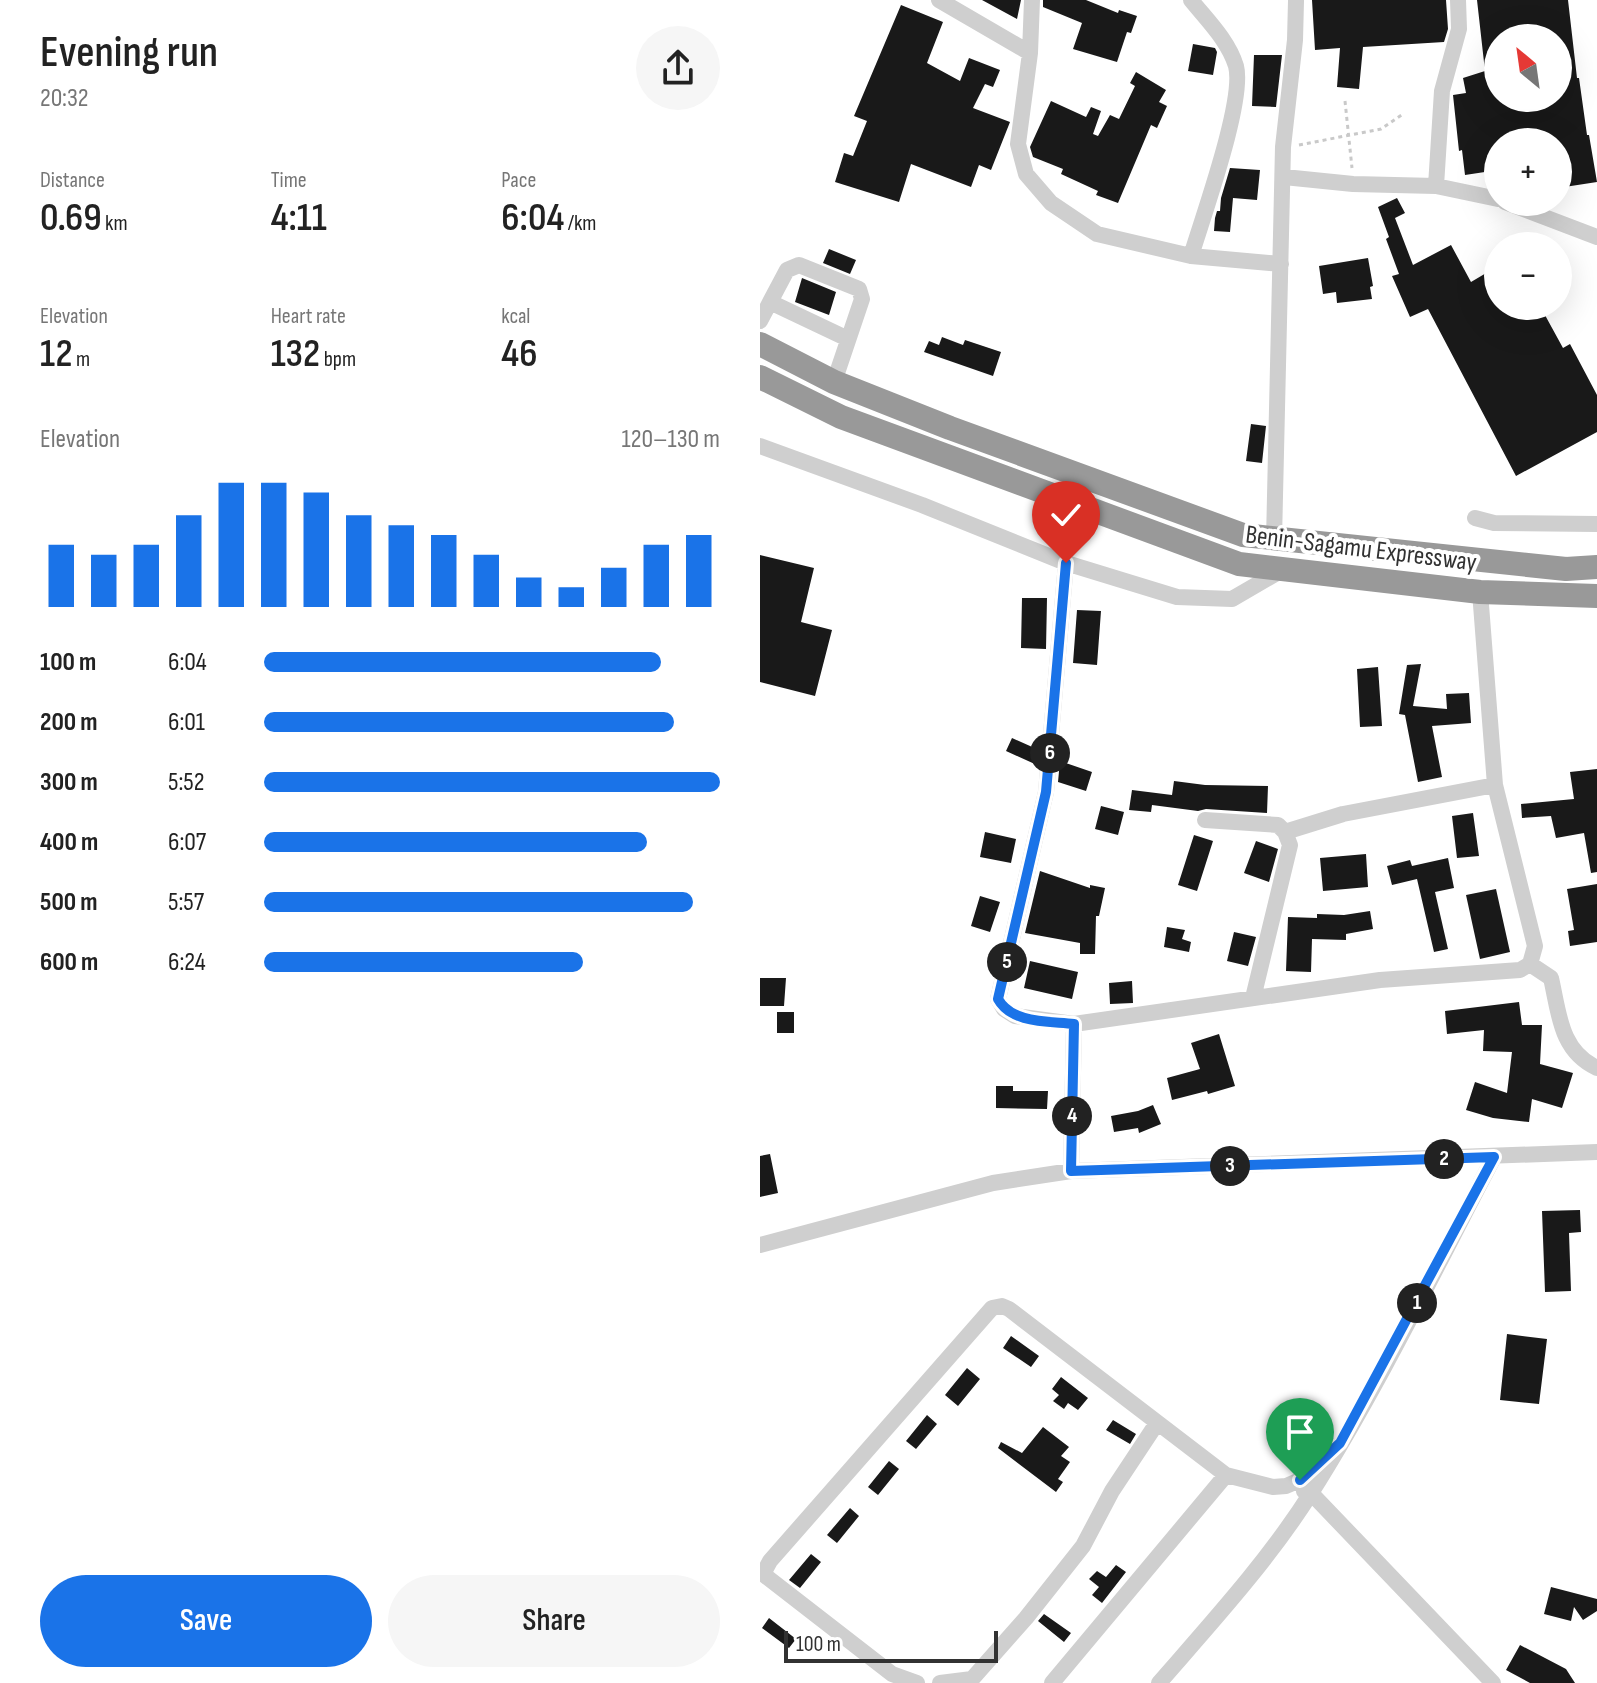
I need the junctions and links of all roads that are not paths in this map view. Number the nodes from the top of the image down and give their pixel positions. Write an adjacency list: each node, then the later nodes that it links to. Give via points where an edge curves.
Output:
1 (939, 0): 6 (street)
2 (1032, 0): 6 (street)
3 (1191, 0): 12 (street, via 1225,41 1236,67 1236,101)
4 (1458, 0): 8 (street, via 1459,29 1442,91)
5 (1296, 1): 7 (street)
6 (1030, 53): 12 (street, via 1018,144 1026,174 1051,203 1097,234)
7 (1284, 177): 8 (street); 13 (street)
8 (1436, 186): 9 (street)
9 (1484, 196)
10 (1542, 216): 11 (street)
11 (1597, 237)
12 (1191, 256): 13 (street)
13 (1281, 264): 23 (street)
14 (770, 302): 15 (street); 16 (street); 16 (street, via 787,270 799,265 859,289 862,299)
15 (760, 321)
16 (848, 339): 19 (street)
17 (760, 344): 19 (highway, Benin-Sagamu Expressway)
18 (760, 377): 26 (highway, Benin-Sagamu Expressway, via 841,417 943,456 1239,564)
19 (834, 382): 23 (highway, Benin-Sagamu Expressway, via 1243,535)
20 (760, 446): 24 (street)
21 (1475, 518): 22 (street, via 1494,523)
22 (1597, 524)
23 (1274, 540): 25 (highway, Benin-Sagamu Expressway, via 1566,569)
24 (1066, 563): 26 (street, via 1177,597 1232,599); 34 (street, via 1046,792 998,999 1015,1016)
25 (1597, 567)
26 (1282, 570): 27 (highway, Benin-Sagamu Expressway)
27 (1480, 592): 28 (highway, Benin-Sagamu Expressway); 29 (street)
28 (1597, 596)
29 (1495, 785): 31 (street, via 1343,814); 32 (street, via 1535,946)
30 (1205, 820): 31 (street, via 1278,825)
31 (1285, 832): 33 (street, via 1290,845)
32 (1530, 964): 33 (street, via 1520,970 1380,980); 35 (street, via 1551,978 1566,1041)
33 (1253, 998): 34 (street)
34 (1074, 1024): 38 (street)
35 (1597, 1068)
36 (1597, 1152): 37 (street)
37 (1494, 1157): 38 (street); 41 (street)
38 (1071, 1171): 39 (street, via 993,1183)
39 (760, 1245)
40 (1157, 1423): 42 (street); 45 (street, via 1083,1546); 46 (street, via 1009,1309 992,1308 763,1574 892,1674)
41 (1340, 1443): 43 (street, via 1300,1480); 44 (street)
42 (1226, 1475): 43 (street); 48 (street)
43 (1286, 1486): 44 (street)
44 (1311, 1493): 49 (street, via 1237,1592); 50 (street)
45 (975, 1681): 47 (street)
46 (917, 1683)
47 (940, 1683)
48 (1052, 1683)
49 (1159, 1683)
50 (1493, 1683)

